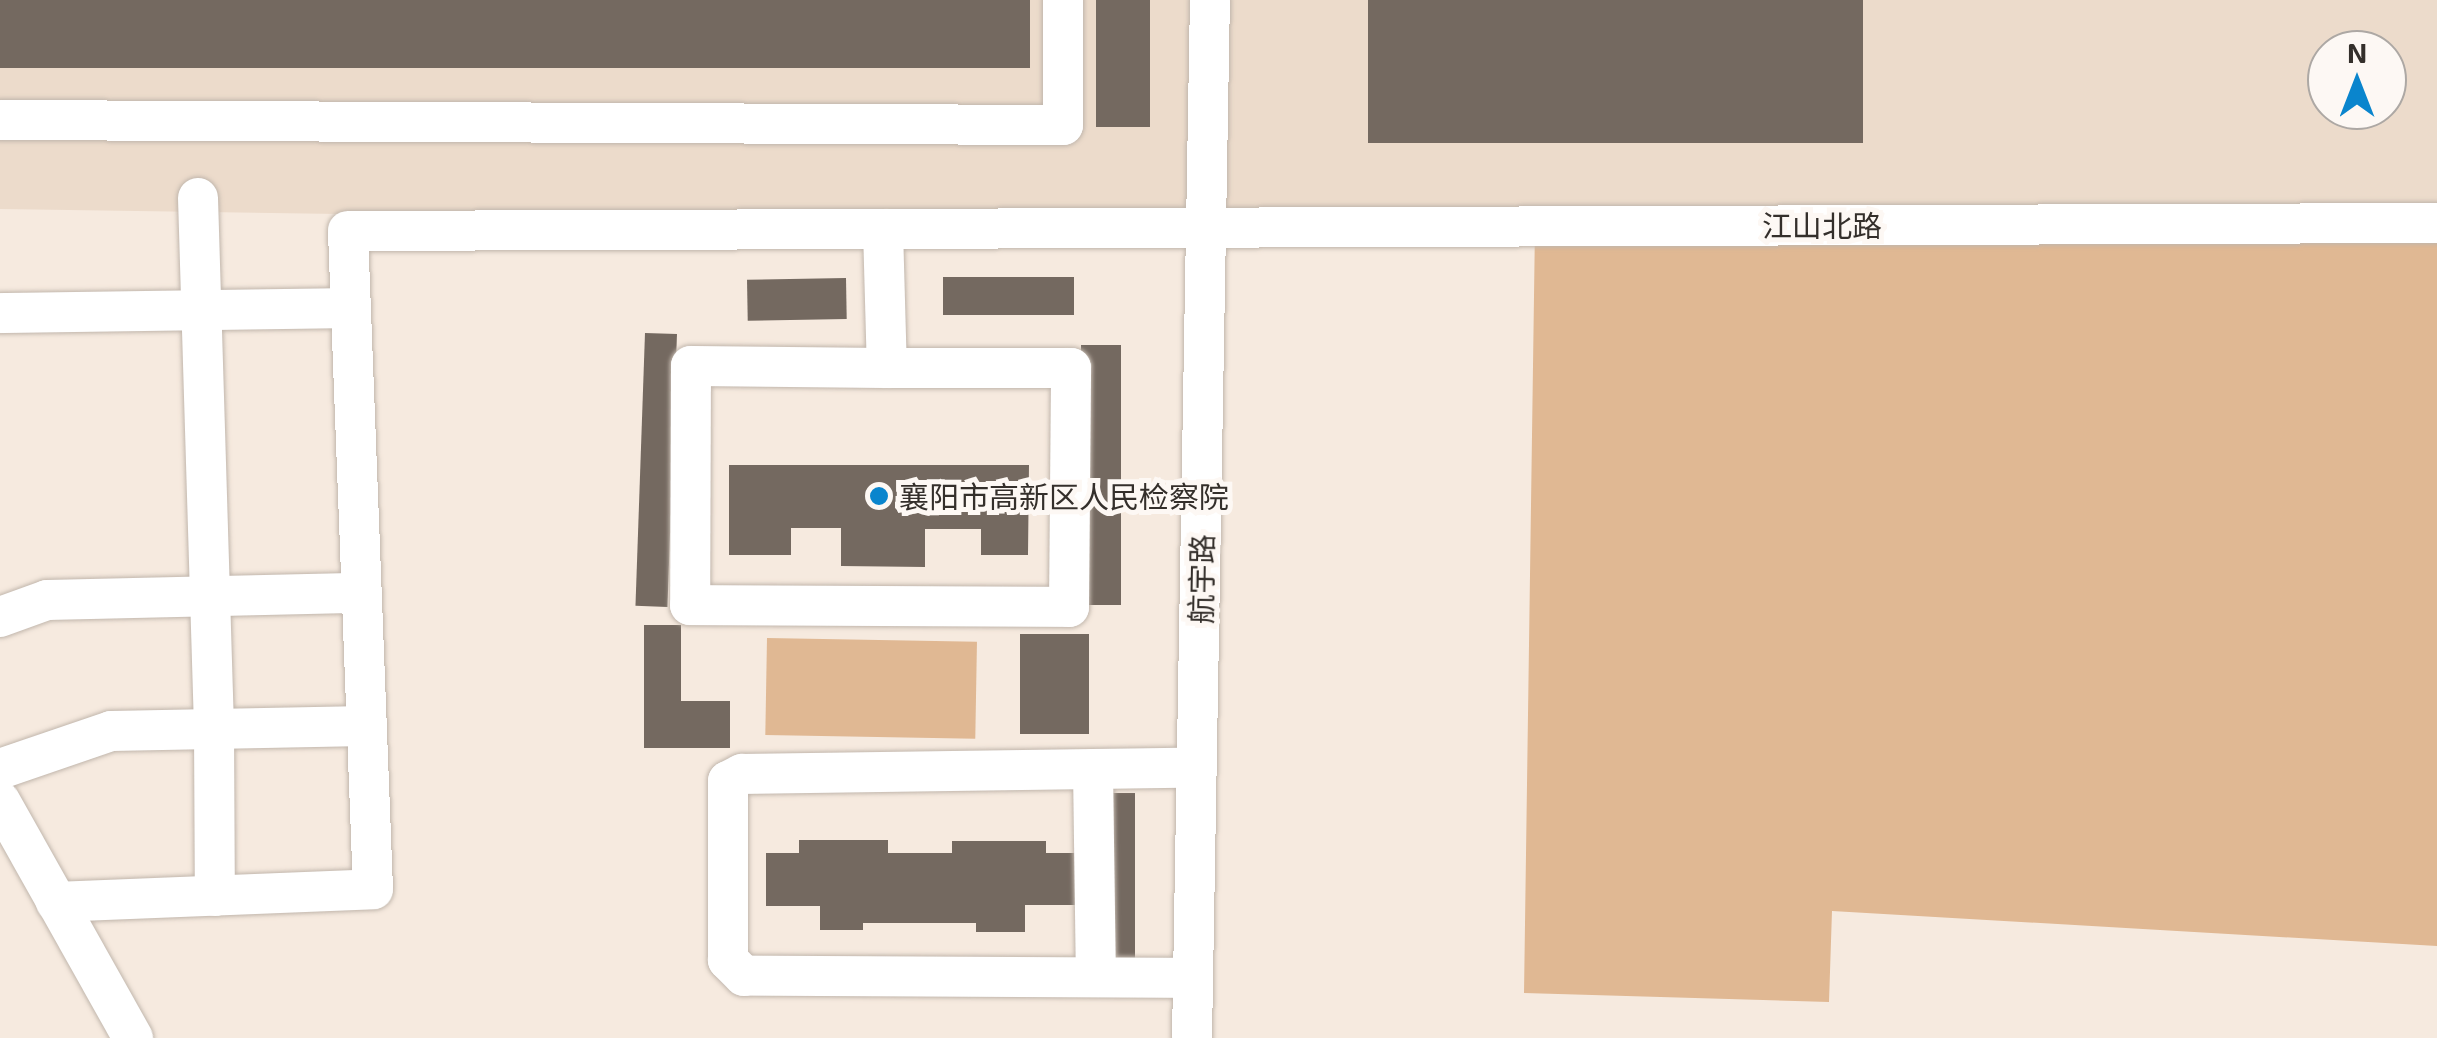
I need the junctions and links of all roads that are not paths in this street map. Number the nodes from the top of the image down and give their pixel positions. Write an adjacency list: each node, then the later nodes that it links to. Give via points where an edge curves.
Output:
1 (1063, 0): 3 (street, via 1063,125)
2 (1210, 0): 6 (street, 航宇路)
3 (0, 120)
4 (198, 198): 8 (street)
5 (2437, 222): 6 (street, 江山北路)
6 (1208, 227): 7 (street, 江山北路); 17 (street, 航宇路)
7 (883, 229): 9 (street, 江山北路, via 348,232); 11 (street)
8 (200, 308): 9 (street); 10 (street); 13 (street)
9 (351, 308): 12 (street)
10 (0, 312)
11 (887, 368): 11 (street, via 691,366 690,605 1069,607 1071,368)
12 (362, 594): 13 (street); 15 (street)
13 (208, 596): 14 (street, via 47,600); 16 (street)
14 (0, 617)
15 (366, 726): 16 (street); 21 (street, via 372,889)
16 (214, 729): 19 (street, via 111,731); 21 (street)
17 (1197, 768): 18 (street); 24 (street, 航宇路)
18 (1093, 769): 23 (street); 23 (street, via 742,774 728,781 728,960 744,976)
19 (0, 770)
20 (0, 801): 22 (street)
21 (215, 896): 22 (street)
22 (56, 902): 25 (street)
23 (1096, 977): 24 (street)
24 (1193, 978): 26 (street, 航宇路)
25 (132, 1038)
26 (1192, 1038)

